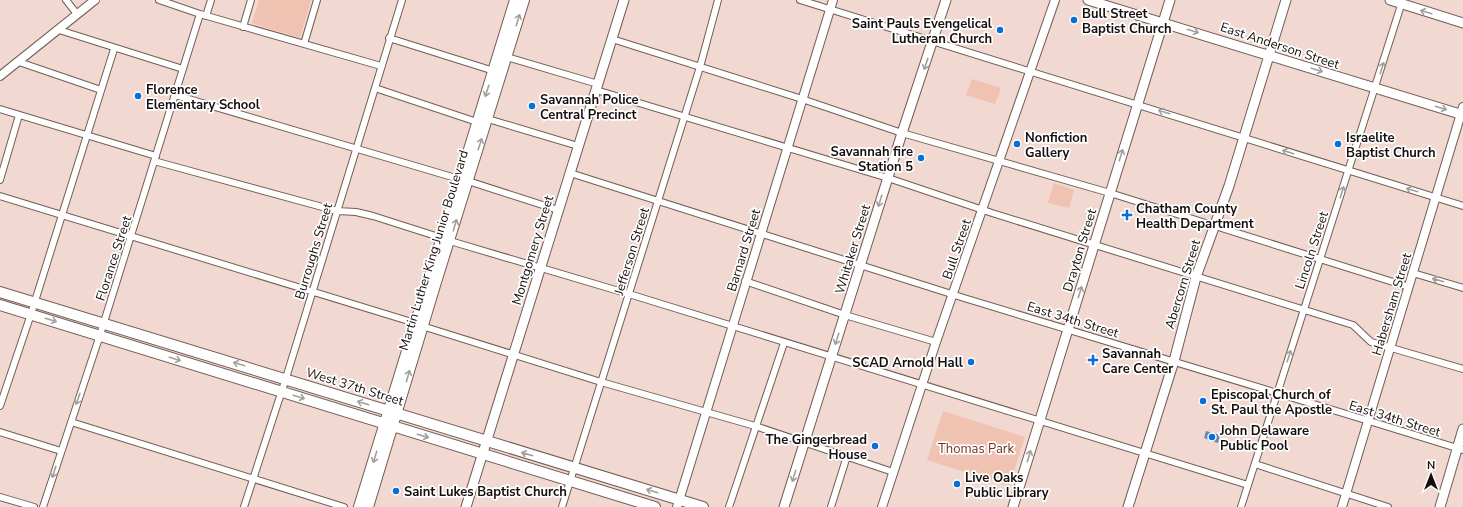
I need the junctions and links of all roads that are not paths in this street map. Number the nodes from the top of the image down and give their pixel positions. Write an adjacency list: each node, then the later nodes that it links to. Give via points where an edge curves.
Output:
1 (66, 0): 22 (street)
2 (95, 0): 22 (street)
3 (159, 0): 23 (street)
4 (211, 0): 23 (street, Florance Street)
5 (251, 0): 26 (street)
6 (317, 0): 31 (street)
7 (402, 0): 28 (street, Burroughs Street)
8 (515, 0): 39 (main road, Martin Luther King Junior Boulevard)
9 (524, 0): 34 (main road, Martin Luther King Junior Boulevard, one-way to 9)
10 (624, 0): 29 (main road, Montgomery Street)
11 (718, 0): 37 (street, Jefferson Street)
12 (800, 0): 21 (street)
13 (833, 0): 21 (street, Barnard Street)
14 (946, 0): 30 (main road, Whitaker Street)
15 (1055, 0): 40 (street, Bull Street)
16 (1088, 0): 24 (main road, East Anderson Street)
17 (1170, 0): 24 (main road, Drayton Street)
18 (1286, 0): 33 (main road, Abercorn Street)
19 (1390, 0): 20 (main road)
20 (1402, 2): 25 (main road, one-way to 20); 44 (street, Lincoln Street, one-way to 20)
21 (830, 9): 30 (street); 47 (street, Barnard Street)
22 (77, 14): 27 (street)
23 (203, 15): 26 (street); 38 (street, Florance Street)
24 (1162, 22): 33 (main road, East Anderson Street, one-way to 33); 48 (main road, Drayton Street)
25 (1463, 23)
26 (243, 27): 31 (street)
27 (59, 30): 32 (street); 35 (street)
28 (390, 38): 36 (street, Burroughs Street); 39 (street)
29 (612, 39): 37 (street); 42 (main road, Montgomery Street)
30 (933, 41): 40 (street); 55 (main road, Whitaker Street, one-way to 55)
31 (304, 44): 36 (street)
32 (114, 48): 38 (street); 45 (street)
33 (1270, 56): 44 (main road, East Anderson Street, one-way to 44); 57 (main road, Abercorn Street)
34 (507, 57): 42 (street); 53 (main road, Martin Luther King Junior Boulevard)
35 (19, 62): 41 (street); 45 (street)
36 (381, 66): 43 (street, Burroughs Street)
37 (700, 67): 47 (street); 52 (street, Jefferson Street)
38 (184, 69): 46 (street, Florance Street)
39 (494, 71): 54 (main road, Martin Luther King Junior Boulevard, one-way to 54)
40 (1032, 71): 48 (street); 62 (street, Bull Street)
41 (0, 76)
42 (597, 87): 52 (street); 58 (main road, Montgomery Street)
43 (375, 88): 54 (street); 59 (street, Burroughs Street)
44 (1375, 89): 50 (main road, East Anderson Street, one-way to 50); 63 (street, Lincoln Street)
45 (101, 90): 56 (street)
46 (175, 95): 59 (street); 61 (street, Florance Street)
47 (802, 98): 55 (street); 60 (street, Barnard Street)
48 (1138, 104): 57 (street, one-way to 48); 68 (main road, Drayton Street, one-way to 48)
49 (0, 109): 51 (street)
50 (1462, 112): 70 (street, Habersham Street)
51 (19, 115): 56 (street); 66 (street)
52 (685, 117): 60 (street); 71 (street, Jefferson Street)
53 (488, 119): 58 (street); 67 (main road, Martin Luther King Junior Boulevard, one-way to 53)
54 (477, 122): 67 (main road, Martin Luther King Junior Boulevard)
55 (902, 133): 62 (street); 65 (main road, Whitaker Street)
56 (86, 135): 61 (street); 76 (street)
57 (1244, 138): 63 (street, one-way to 57); 77 (main road, Abercorn Street)
58 (578, 146): 64 (main road, Montgomery Street)
59 (356, 148): 67 (street); 75 (street, Burroughs Street)
60 (787, 148): 65 (street); 78 (street, Barnard Street)
61 (155, 158): 75 (street); 79 (street, Florance Street)
62 (1000, 161): 68 (street); 74 (street, Bull Street)
63 (1348, 170): 70 (street, one-way to 63); 82 (street, Lincoln Street, one-way to 63)
64 (570, 173): 71 (street, East 34th Street); 73 (main road, Montgomery Street)
65 (888, 178): 74 (street); 83 (main road, Whitaker Street, one-way to 83)
66 (0, 180)
67 (464, 180): 73 (street); 80 (main road, Martin Luther King Junior Boulevard)
68 (1110, 193): 77 (street); 81 (main road, Drayton Street)
69 (0, 196): 76 (street)
70 (1436, 198): 72 (street); 85 (street, Habersham Street)
71 (658, 201): 78 (street, East 34th Street); 92 (street, Jefferson Street)
72 (1463, 206)
73 (558, 210): 84 (main road, Montgomery Street)
74 (982, 210): 81 (street); 93 (street, Bull Street)
75 (337, 211): 80 (street, via 374,216); 90 (street, Burroughs Street)
76 (61, 214): 79 (street); 94 (street)
77 (1213, 226): 82 (street); 86 (main road, Abercorn Street)
78 (760, 234): 83 (street, East 34th Street); 87 (street, Barnard Street)
79 (131, 236): 90 (street); 99 (street, Florance Street)
80 (446, 239): 84 (street); 100 (main road, Martin Luther King Junior Boulevard)
81 (1094, 245): 86 (street); 102 (main road, Drayton Street, one-way to 81)
82 (1320, 259): 88 (street); 96 (street, Lincoln Street)
83 (861, 264): 93 (street, East 34th Street); 98 (main road, Whitaker Street)
84 (540, 267): 92 (street); 107 (main road, Montgomery Street)
85 (1413, 273): 88 (street, Habersham Street); 89 (street, one-way to 85)
86 (1196, 277): 96 (street); 109 (main road, Abercorn Street)
87 (745, 281): 98 (street); 101 (street, Barnard Street)
88 (1409, 287): 106 (street, Habersham Street)
89 (1463, 288)
90 (313, 291): 100 (street); 111 (street, Burroughs Street)
91 (0, 292): 94 (main road, West 37th Street)
92 (629, 294): 101 (street); 112 (street, Jefferson Street)
93 (953, 294): 102 (street, East 34th Street); 104 (street, Bull Street)
94 (34, 302): 97 (street); 99 (main road, West 37th Street)
95 (0, 305): 97 (main road, West 37th Street)
96 (1304, 310): 106 (street, via 1353,325 1371,342); 115 (street, Lincoln Street, one-way to 96)
97 (31, 314): 103 (main road, West 37th Street, one-way to 103); 116 (street)
98 (845, 315): 104 (street); 108 (main road, Whitaker Street, one-way to 108)
99 (104, 324): 103 (street, Florance Street); 111 (main road, West 37th Street, one-way to 99)
100 (418, 325): 107 (street); 117 (main road, Martin Luther King Junior Boulevard)
101 (732, 327): 105 (street); 118 (street, Barnard Street)
102 (1069, 329): 109 (street, East 34th Street); 119 (main road, Drayton Street)
103 (100, 336): 114 (main road, West 37th Street, one-way to 114); 121 (street, Florance Street, one-way to 121)
104 (936, 342): 113 (street, Bull Street)
105 (784, 343): 108 (street); 123 (street)
106 (1390, 348): 110 (street); 120 (street, Habersham Street)
107 (512, 355): 112 (street); 126 (main road, Montgomery Street)
108 (831, 357): 113 (street); 127 (main road, Whitaker Street)
109 (1174, 361): 115 (street, East 34th Street); 131 (main road, Abercorn Street)
110 (1463, 369)
111 (286, 378): 114 (street, Burroughs Street); 117 (main road, West 37th Street, one-way to 111)
112 (601, 382): 118 (street); 134 (street, Jefferson Street)
113 (923, 385): 119 (street); 135 (street, Bull Street)
114 (282, 392): 122 (main road, West 37th Street, one-way to 122); 136 (street, Burroughs Street)
115 (1277, 393): 120 (street, East 34th Street); 133 (street, Lincoln Street)
116 (0, 406)
117 (393, 412): 122 (main road, Martin Luther King Junior Boulevard); 126 (main road, West 37th Street)
118 (705, 412): 123 (street); 141 (street, Barnard Street)
119 (1040, 421): 131 (street); 156 (main road, Drayton Street, one-way to 119)
120 (1368, 421): 128 (street, East 34th Street); 139 (street, Habersham Street)
121 (71, 422): 129 (street, Florance Street); 136 (street)
122 (389, 426): 130 (main road, West 37th Street, one-way to 130); 146 (main road, Martin Luther King Junior Boulevard, one-way to 146); 147 (main road, Martin Luther King Junior Boulevard)
123 (755, 426): 127 (street); 152 (street)
124 (1463, 429): 128 (main road)
125 (0, 432): 129 (street)
126 (486, 442): 130 (main road, Montgomery Street); 134 (main road, West 37th Street, one-way to 126)
127 (804, 442): 132 (street); 153 (main road, Whitaker Street, one-way to 153)
128 (1460, 449): 161 (main road)
129 (61, 452): 143 (street, Florance Street, one-way to 143)
130 (483, 453): 137 (main road, West 37th Street); 148 (main road, Montgomery Street)
131 (1145, 453): 138 (street); 157 (main road, Abercorn Street)
132 (847, 456): 135 (street); 154 (street)
133 (1255, 464): 138 (street, Lincoln Street); 139 (street)
134 (574, 467): 137 (street, Jefferson Street); 141 (main road, West 37th Street, one-way to 134)
135 (893, 472): 155 (street, Bull Street)
136 (253, 478): 144 (street, Burroughs Street); 145 (street)
137 (570, 481): 149 (street, Jefferson Street); 150 (main road, West 37th Street)
138 (1248, 485): 158 (street, Lincoln Street)
139 (1345, 493): 159 (street, Habersham Street); 160 (street)
140 (0, 497): 142 (street)
141 (678, 503): 151 (main road, West 37th Street)
142 (34, 507)
143 (43, 507)
144 (244, 507)
145 (344, 507)
146 (359, 507)
147 (368, 507)
148 (466, 507)
149 (562, 507)
150 (655, 507)
151 (702, 507)
152 (729, 507)
153 (784, 507)
154 (831, 507)
155 (882, 507)
156 (1013, 507)
157 (1128, 507)
158 (1241, 507)
159 (1342, 507)
160 (1388, 507)
161 (1440, 507)

